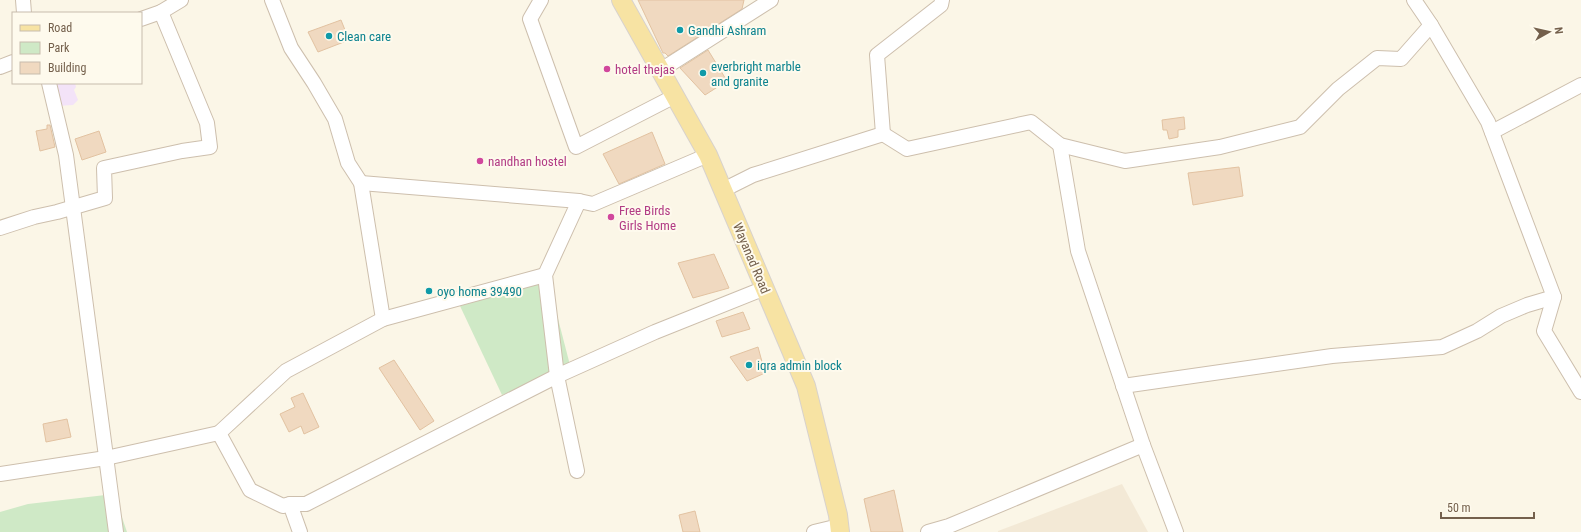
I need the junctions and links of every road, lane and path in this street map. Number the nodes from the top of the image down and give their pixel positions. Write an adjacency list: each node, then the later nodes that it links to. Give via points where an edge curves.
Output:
1 (23, 0): 9 (street)
2 (180, 0): 10 (street)
3 (272, 0): 23 (street, via 291,48 335,119 348,162)
4 (541, 0): 18 (street, via 530,19 576,147)
5 (621, 0): 15 (main road, Wayanad Road)
6 (771, 0): 15 (street)
7 (942, 0): 20 (street, via 941,5 877,55)
8 (1414, 0): 12 (street)
9 (24, 12)
10 (161, 12): 11 (street); 26 (street, via 207,123 210,147 104,168 105,198)
11 (142, 19)
12 (1430, 25): 19 (street); 21 (street, via 1401,58 1377,58 1338,89 1300,127 1220,147 1125,161)
13 (12, 62): 14 (street)
14 (0, 67)
15 (661, 70): 18 (main road, Wayanad Road)
16 (49, 84): 26 (street, via 66,154)
17 (1581, 85): 19 (street)
18 (675, 96): 22 (main road, Wayanad Road)
19 (1492, 132): 30 (street)
20 (883, 134): 21 (street, via 906,149 1031,122); 24 (street, via 753,175)
21 (1060, 145): 33 (street, via 1078,251)
22 (708, 154): 24 (main road, Wayanad Road); 25 (street, via 593,204)
23 (361, 183): 25 (street); 31 (street)
24 (723, 190): 29 (main road, Wayanad Road)
25 (578, 201): 28 (street)
26 (74, 208): 27 (street); 37 (street)
27 (0, 228)
28 (545, 275): 31 (street); 32 (street)
29 (765, 288): 32 (street, via 655,332); 41 (main road, Wayanad Road, via 806,386 838,514)
30 (1554, 297): 33 (street, via 1501,316 1477,331 1442,347 1332,356); 34 (street, via 1544,331)
31 (383, 319): 35 (street, via 286,371)
32 (557, 376): 38 (street); 40 (street, via 306,504)
33 (1123, 386): 36 (street)
34 (1581, 392)
35 (219, 433): 37 (street); 40 (street, via 250,490 283,506)
36 (1143, 445): 45 (street, via 949,526); 46 (street)
37 (106, 458): 39 (street); 42 (street)
38 (578, 471)
39 (0, 474)
40 (290, 504): 43 (street)
41 (839, 529): 44 (street)
42 (116, 532)
43 (300, 532)
44 (814, 532)
45 (928, 532)
46 (1176, 532)

